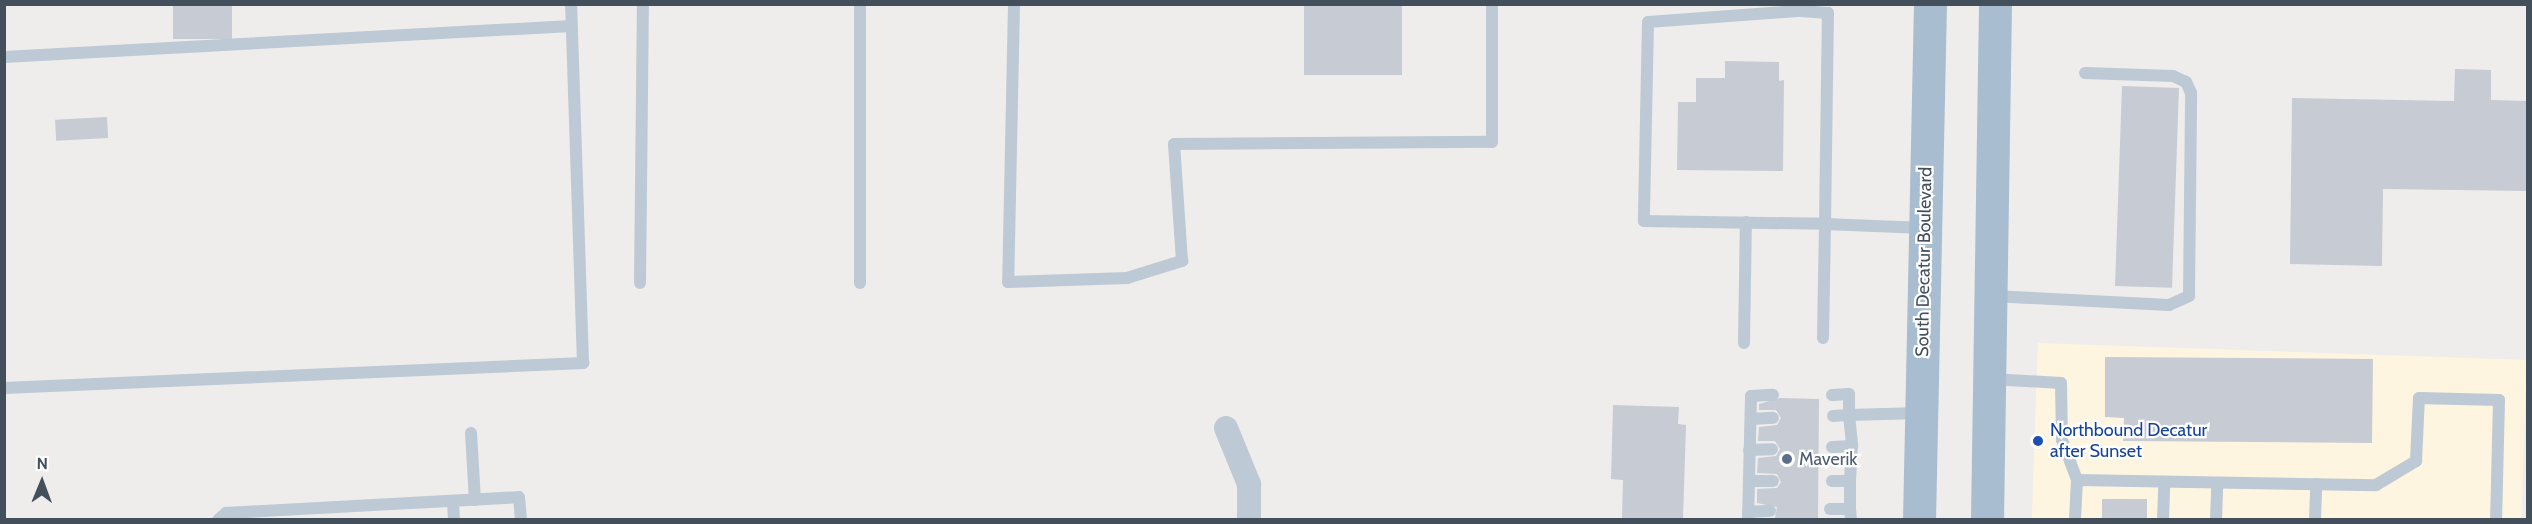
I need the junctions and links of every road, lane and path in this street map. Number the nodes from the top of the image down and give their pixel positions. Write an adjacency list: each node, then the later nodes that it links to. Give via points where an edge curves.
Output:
1 (571, 4): 8 (lane)
2 (643, 4): 14 (lane)
3 (860, 4): 15 (lane)
4 (1014, 4): 5 (lane, via 1008,282 1127,278 1182,261 1174,144 1492,142)
5 (1492, 4)
6 (1930, 4): 13 (main road, South Decatur Boulevard)
7 (1995, 4): 16 (main road)
8 (571, 26): 9 (lane); 20 (lane, via 584,363)
9 (4, 57)
10 (2085, 74): 16 (lane, via 2173,76 2186,82 2191,93 2188,296 2169,305)
11 (1746, 222): 12 (lane); 12 (lane, via 1644,220 1648,22 1797,11 1828,13); 18 (lane)
12 (1825, 224): 13 (lane); 17 (lane)
13 (1925, 228): 23 (main road, South Decatur Boulevard)
14 (640, 283)
15 (860, 283)
16 (1990, 296): 19 (main road)
17 (1823, 338)
18 (1744, 343)
19 (1989, 379): 34 (lane, via 2061,382 2062,440); 53 (main road)
20 (4, 388)
21 (1773, 395): 27 (lane, via 1751,396)
22 (1832, 395): 24 (lane, via 1849,394)
23 (1922, 413): 24 (lane); 52 (main road, South Decatur Boulevard)
24 (1849, 415): 25 (lane); 30 (lane)
25 (1833, 416)
26 (1773, 418): 27 (lane)
27 (1751, 419): 33 (lane)
28 (1226, 428): 51 (street, via 1249,484)
29 (471, 433): 42 (lane)
30 (1852, 446): 31 (lane); 36 (lane)
31 (1832, 447)
32 (1772, 449): 33 (lane)
33 (1749, 450): 37 (lane)
34 (2077, 480): 39 (lane); 54 (lane)
35 (1832, 481): 36 (lane)
36 (1850, 481): 46 (lane)
37 (1749, 482): 38 (lane); 47 (lane)
38 (1773, 482)
39 (2164, 482): 40 (lane); 55 (lane)
40 (2217, 483): 41 (lane); 56 (lane)
41 (2316, 484): 57 (lane); 58 (lane, via 2376,485 2416,461 2419,398 2499,400)
42 (475, 500): 43 (lane); 50 (lane, via 519,497)
43 (453, 502): 48 (lane); 49 (lane)
44 (1830, 509): 46 (lane)
45 (1770, 511): 47 (lane)
46 (1850, 514)
47 (1748, 516)
48 (223, 517)
49 (454, 519)
50 (521, 519)
51 (1249, 519)
52 (1919, 519)
53 (1987, 519)
54 (2075, 519)
55 (2163, 519)
56 (2216, 519)
57 (2315, 519)
58 (2496, 519)

